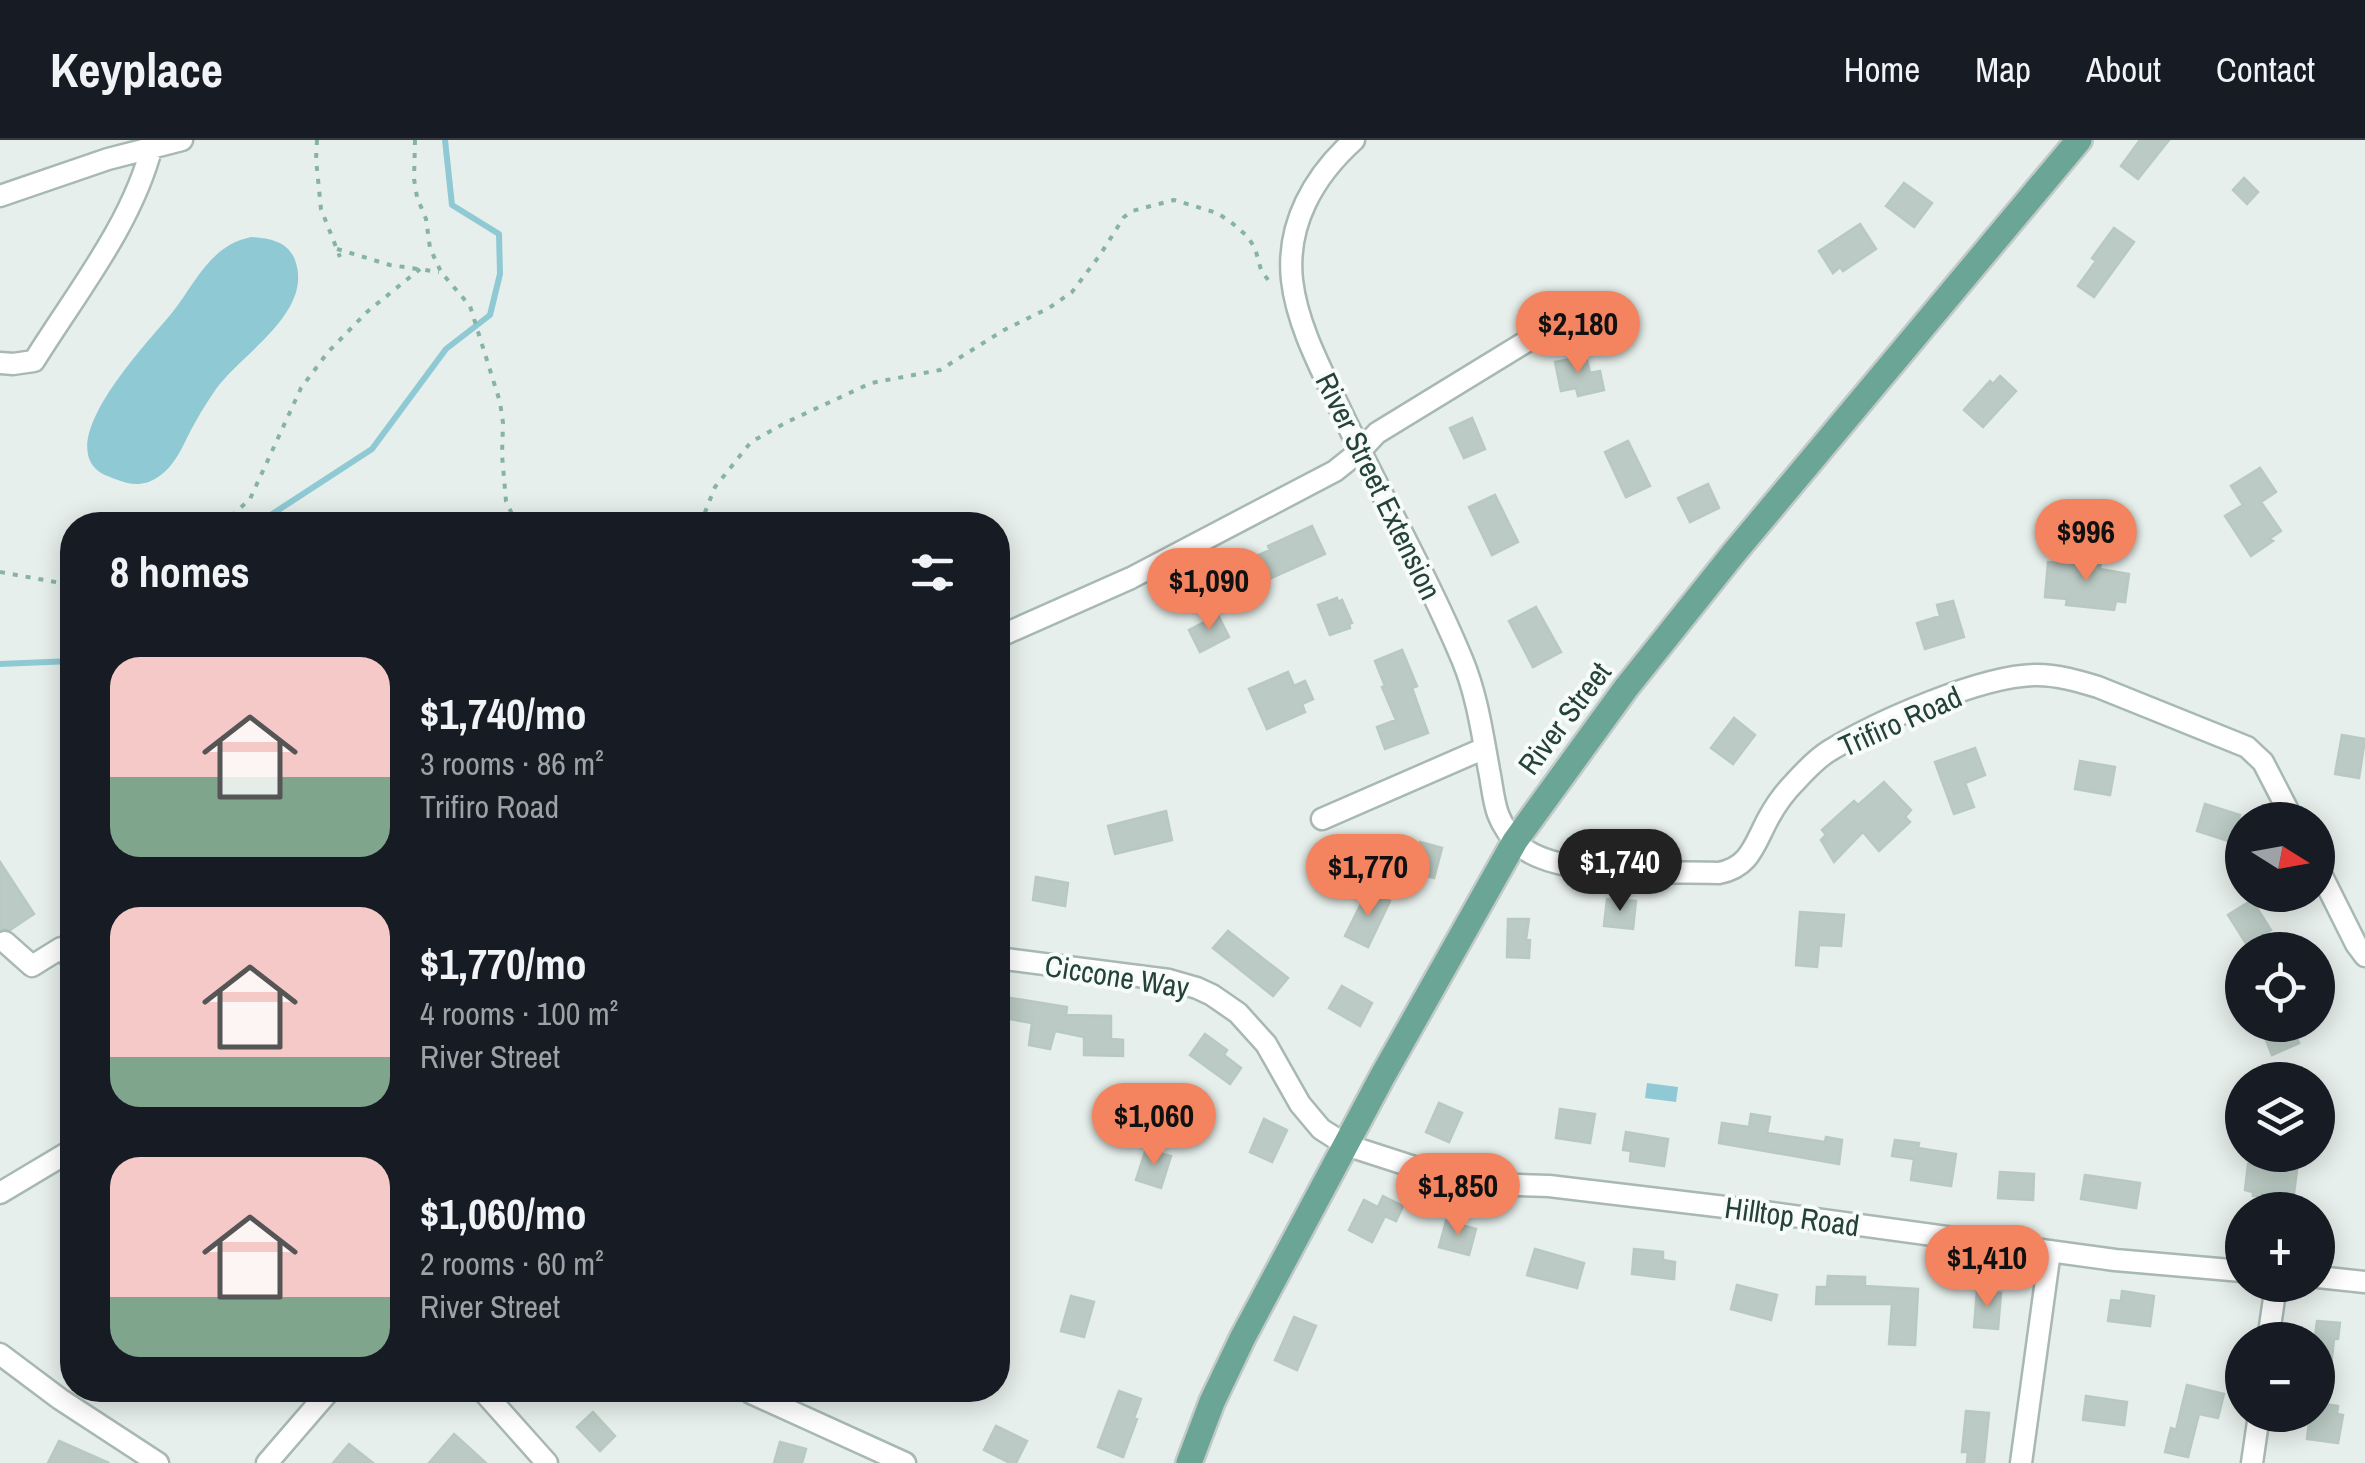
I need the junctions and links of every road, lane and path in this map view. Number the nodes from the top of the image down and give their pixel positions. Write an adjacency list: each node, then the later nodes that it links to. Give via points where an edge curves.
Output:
1 (182, 140): 6 (street)
2 (318, 140): 8 (path, via 321,209)
3 (414, 140): 11 (path, via 417,198)
4 (1354, 140): 12 (street, River Street Extension, via 1332,160 1304,206 1292,248)
5 (2079, 140): 25 (main road, River Street, via 1709,584)
6 (152, 146): 7 (street); 14 (street, via 133,204 34,360)
7 (0, 196)
8 (337, 249): 9 (path); 10 (path)
9 (340, 257)
10 (420, 269): 11 (path); 16 (path, via 328,352 301,388 250,499)
11 (441, 272): 17 (path, via 470,306 500,402)
12 (1292, 280): 15 (street, River Street Extension, via 1302,323); 18 (path, via 1271,284 1247,236 1217,212 1174,200 1132,210 1072,292 940,370 871,384 751,442 715,486)
13 (1586, 305): 15 (street, via 1377,433)
14 (0, 363)
15 (1360, 451): 21 (street, via 1223,531); 22 (street, River Street Extension, via 1454,640)
16 (236, 512)
17 (511, 512)
18 (705, 512)
19 (0, 572): 20 (path)
20 (60, 583)
21 (1010, 632)
22 (1485, 748): 24 (street); 25 (street, River Street Extension, via 1497,812)
23 (2284, 802): 25 (street, Trifiro Road, via 2248,747 2098,687 2035,675 1923,706 1826,753 1781,798 1746,859 1728,872 1575,867 1540,859)
24 (1322, 819)
25 (1515, 842): 31 (main road, River Street)
26 (2335, 902): 29 (street)
27 (5, 942): 28 (street, via 32,966)
28 (60, 949)
29 (2365, 956)
30 (1010, 960): 31 (street, Ciccone Way, via 1169,980 1212,995 1266,1044 1312,1120)
31 (1346, 1145): 34 (street, Hilltop Road, via 1464,1181 1750,1210); 49 (main road, River Street, via 1226,1371)
32 (60, 1157): 33 (street)
33 (0, 1193)
34 (2050, 1251): 35 (street, Hilltop Road); 50 (street)
35 (2225, 1270)
36 (2335, 1279): 37 (street)
37 (2365, 1282)
38 (0, 1354): 39 (street)
39 (60, 1398)
40 (65, 1402): 45 (street)
41 (320, 1402): 46 (street)
42 (493, 1402): 47 (street)
43 (771, 1402): 48 (street)
44 (2257, 1432): 51 (street)
45 (158, 1463)
46 (268, 1463)
47 (547, 1463)
48 (905, 1463)
49 (1189, 1463)
50 (2021, 1463)
51 (2252, 1463)

